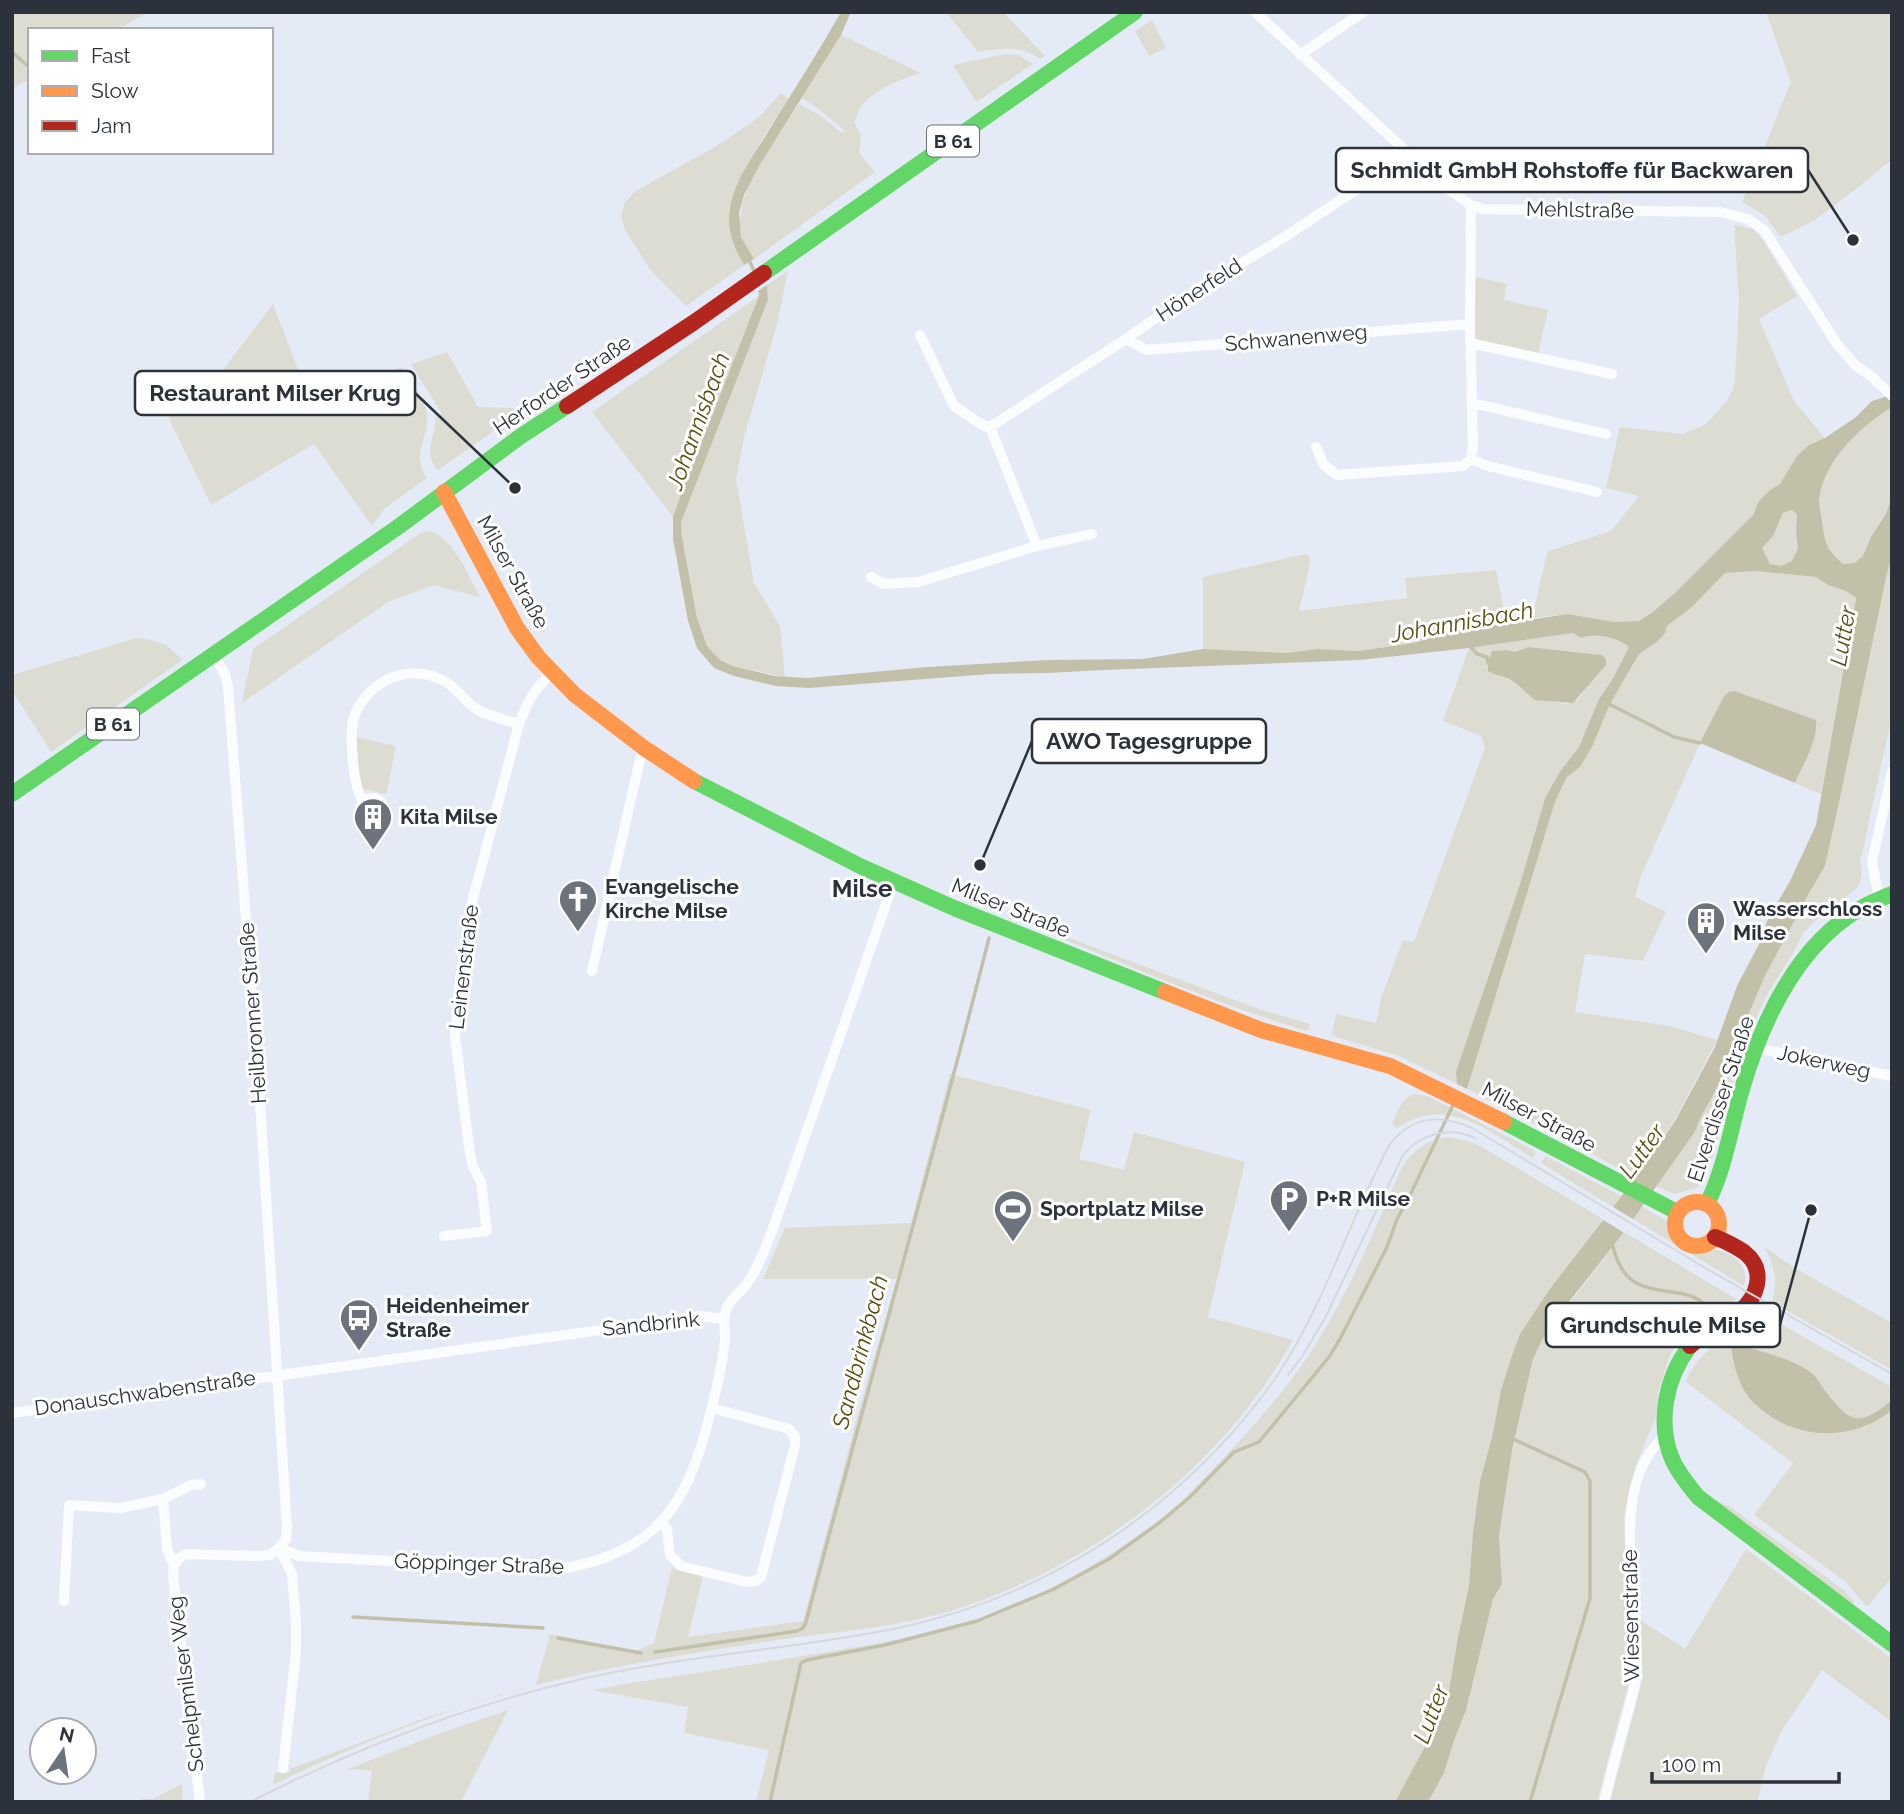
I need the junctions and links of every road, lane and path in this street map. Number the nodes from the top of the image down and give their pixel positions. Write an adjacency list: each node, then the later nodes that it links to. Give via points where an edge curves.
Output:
1 (1135, 12): 18 (main road, Herforder Straße / B 61)
2 (1255, 12): 4 (street, Mehlstraße)
3 (1363, 12): 4 (street)
4 (1300, 55): 5 (street, Mehlstraße)
5 (1409, 155): 6 (street, Mehlstraße); 9 (street, Hönerfeld)
6 (1471, 205): 7 (street); 12 (street, Mehlstraße, via 1483,209 1720,212 1748,219 1764,230 1850,361)
7 (1469, 324): 9 (street, Schwanenweg, via 1147,350); 10 (street)
8 (920, 335): 14 (street, via 954,405)
9 (1126, 338): 14 (street, Hönerfeld)
10 (1470, 342): 11 (street); 13 (street)
11 (1612, 374)
12 (1892, 396)
13 (1472, 403): 15 (street); 17 (street)
14 (990, 427): 21 (street)
15 (1606, 434)
16 (1316, 447): 17 (street, via 1324,465 1337,475 1463,466)
17 (1471, 459): 19 (street)
18 (444, 492): 23 (main road, Herforder Straße / B 61); 24 (main road, Milser Straße, via 517,628)
19 (1597, 492)
20 (1092, 534): 21 (street)
21 (1037, 546): 22 (street, via 918,582 884,584)
22 (871, 577)
23 (214, 655): 28 (main road, Herforder Straße / B 61); 40 (street, Heilbronner Straße, via 228,687)
24 (552, 673): 25 (street, Leinenstraße, via 528,700); 26 (main road, Milser Straße)
25 (519, 724): 29 (street, via 478,710 451,685 432,676 406,674 386,679 363,699 353,723 357,788); 37 (street, Leinenstraße, via 471,906 455,1026 470,1154 481,1182 487,1231)
26 (644, 748): 30 (main road, Milser Straße, via 709,790); 32 (street)
27 (1892, 771): 31 (street, via 1872,862)
28 (12, 794)
29 (363, 802)
30 (894, 881): 36 (main road, Milser Straße, via 1241,1022 1381,1063); 39 (street, Sandbrink, via 772,1231 756,1269)
31 (1885, 896): 33 (main road, Elverdisser Straße, via 1835,926 1805,956 1783,989)
32 (592, 971)
33 (1756, 1048): 34 (street, Jokerweg); 35 (main road, Elverdisser Straße, via 1723,1170)
34 (1892, 1076)
35 (1707, 1204): 36 (main road, via 1700,1201); 38 (main road, via 1718,1216)
36 (1670, 1208): 38 (main road, via 1681,1240 1704,1246)
37 (444, 1236)
38 (1715, 1237): 43 (main road, via 1751,1258 1758,1277 1756,1292 1746,1306 1693,1344 1679,1361 1671,1376)
39 (724, 1319): 40 (street, Sandbrink, via 699,1316); 41 (street, Göppinger Straße, via 722,1365)
40 (277, 1374): 42 (street, Donauschwabenstraße); 47 (street, via 287,1528)
41 (712, 1408): 46 (street, Göppinger Straße, via 691,1477); 46 (street, via 789,1429 794,1437 761,1577 747,1582 681,1566 670,1555 667,1529)
42 (12, 1413)
43 (1665, 1436): 50 (main road, via 1676,1468 1698,1497); 53 (street, Wiesenstraße, via 1644,1462 1632,1500 1635,1683)
44 (201, 1484): 45 (street)
45 (163, 1499): 48 (street, Schelpmilser Weg, via 167,1548); 49 (street, via 120,1508 69,1505)
46 (661, 1523): 47 (street, Göppinger Straße, via 603,1559 556,1570 299,1556)
47 (279, 1548): 48 (street, Schelpmilser Weg, via 258,1556 186,1554); 51 (street, via 292,1574 296,1622)
48 (174, 1566): 52 (street, Schelpmilser Weg)
49 (64, 1601)
50 (1892, 1644)
51 (283, 1768)
52 (199, 1800)
53 (1604, 1802)

